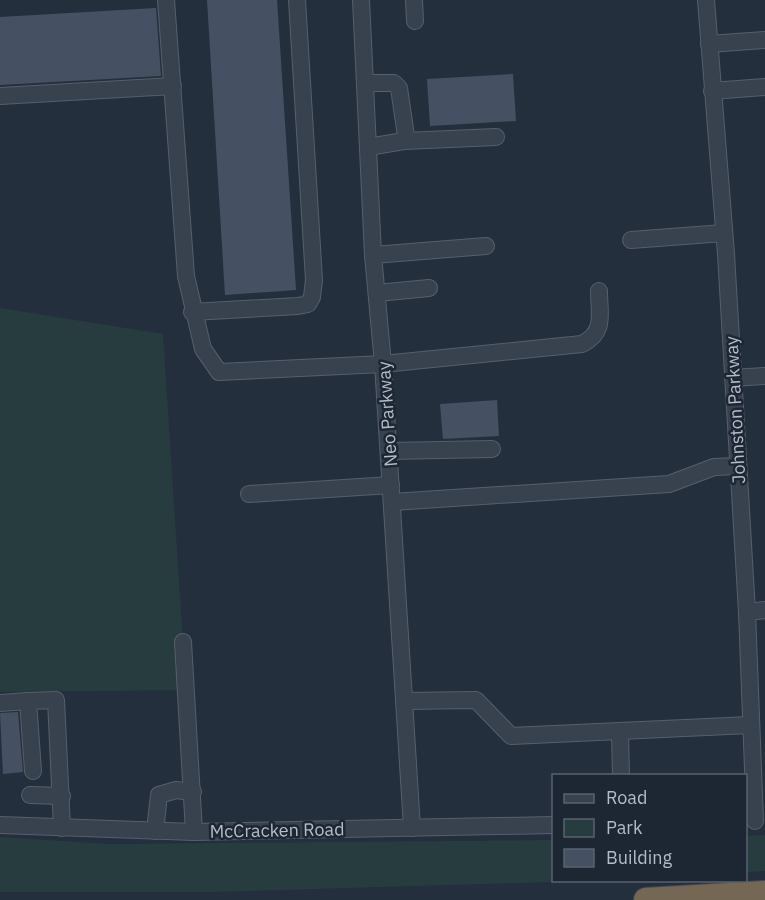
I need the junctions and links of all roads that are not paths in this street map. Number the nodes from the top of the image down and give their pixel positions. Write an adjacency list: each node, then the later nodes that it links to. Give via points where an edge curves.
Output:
1 (166, 0): 10 (street)
2 (297, 0): 24 (street, via 312,297 308,304 298,306)
3 (360, 0): 9 (street, Neo Parkway)
4 (414, 0): 6 (street)
5 (705, 0): 8 (street, Johnston Parkway)
6 (415, 21)
7 (765, 40): 8 (street)
8 (709, 45): 12 (street, Johnston Parkway)
9 (365, 83): 15 (street, via 394,83 399,88); 16 (street, Neo Parkway)
10 (173, 86): 13 (street); 24 (street)
11 (765, 87): 12 (street)
12 (712, 91): 17 (street, Johnston Parkway)
13 (0, 96)
14 (496, 137): 15 (street)
15 (404, 141): 16 (street)
16 (368, 147): 20 (street, Neo Parkway)
17 (724, 232): 18 (street); 27 (street, Johnston Parkway)
18 (631, 240)
19 (486, 246): 20 (street)
20 (374, 255): 23 (street, Neo Parkway)
21 (429, 288): 23 (street)
22 (599, 291): 25 (street, via 599,329 594,338 582,344)
23 (377, 293): 25 (street, Neo Parkway)
24 (192, 312): 25 (street, via 203,349 219,372)
25 (383, 364): 29 (street, Neo Parkway)
26 (765, 376): 27 (street)
27 (733, 378): 30 (street, Johnston Parkway)
28 (492, 449): 29 (street)
29 (389, 451): 32 (street, Neo Parkway)
30 (738, 466): 32 (street, via 714,467 669,484); 34 (street, Johnston Parkway)
31 (249, 494): 32 (street)
32 (392, 494): 37 (street, Neo Parkway)
33 (765, 610): 34 (street)
34 (747, 612): 39 (street, Johnston Parkway)
35 (183, 642): 44 (street)
36 (28, 701): 38 (street); 42 (street); 46 (street, via 56,700)
37 (404, 701): 40 (street, via 476,700 511,736); 51 (street, Neo Parkway)
38 (0, 703)
39 (750, 725): 40 (street); 41 (street, Johnston Parkway)
40 (620, 732): 43 (street)
41 (758, 751): 47 (street, Johnston Parkway)
42 (33, 771)
43 (621, 774)
44 (192, 792): 52 (street, via 176,790 159,795); 53 (street)
45 (30, 795): 46 (street)
46 (62, 796): 50 (street)
47 (755, 821)
48 (0, 825): 50 (street, McCracken Road)
49 (552, 825): 51 (street, McCracken Road)
50 (62, 828): 52 (street, McCracken Road)
51 (412, 828): 53 (street, McCracken Road)
52 (155, 831): 53 (street, McCracken Road)
53 (194, 832)
54 (765, 893): 55 (highway)
55 (646, 900)

